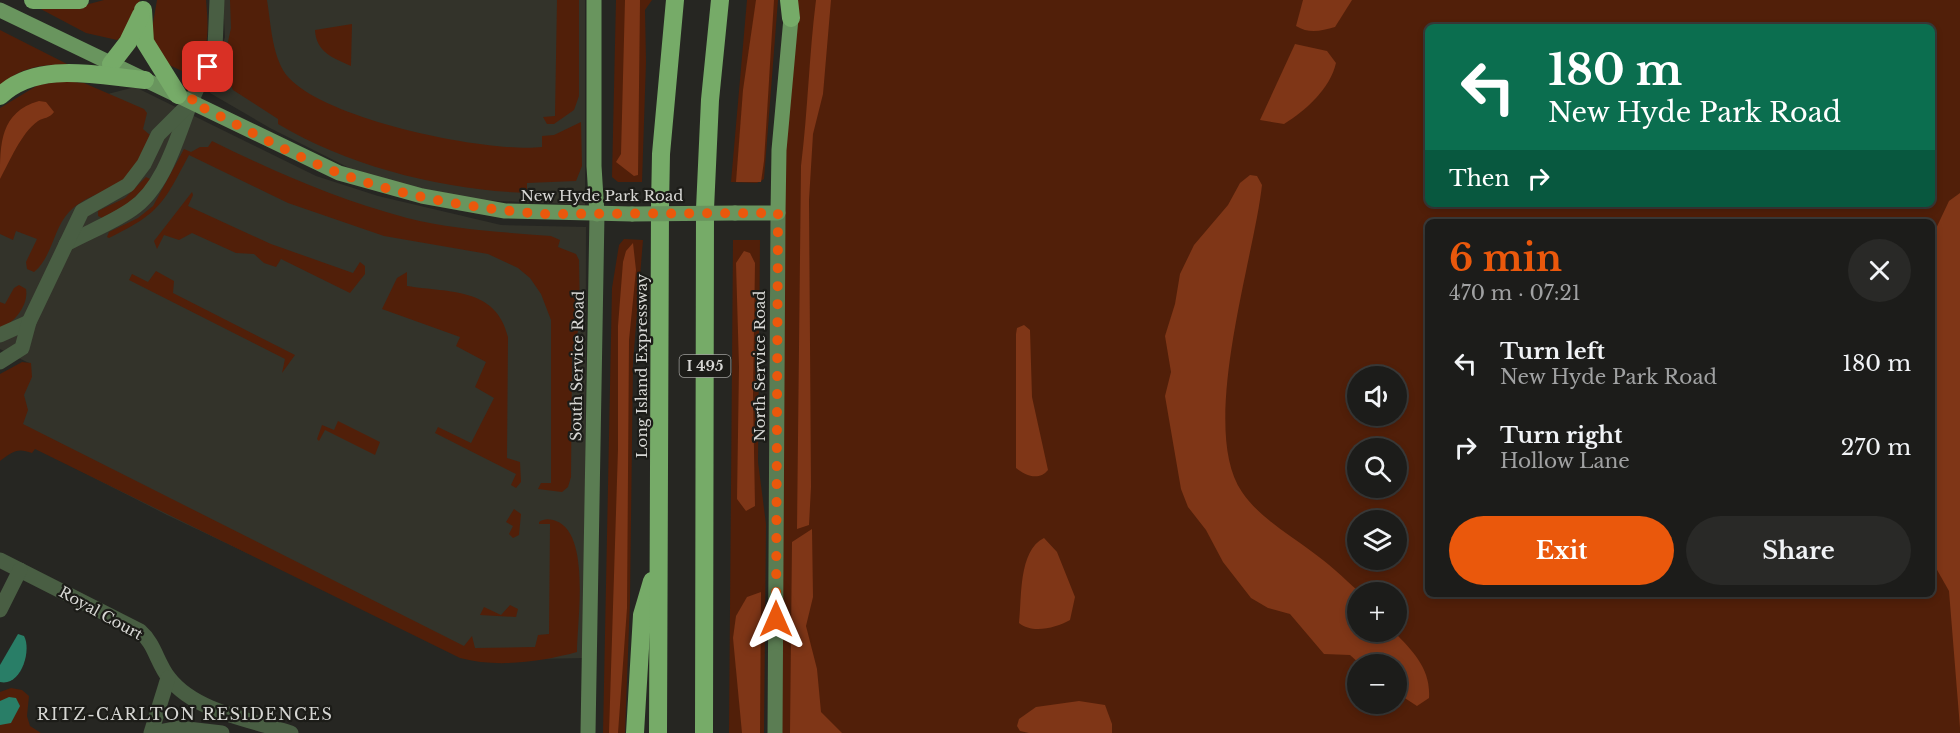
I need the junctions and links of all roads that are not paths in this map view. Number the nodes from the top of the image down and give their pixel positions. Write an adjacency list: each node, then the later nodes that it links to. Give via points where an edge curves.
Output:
1 (33, 0): 2 (highway)
2 (80, 0)
3 (217, 0): 13 (street, via 215,48)
4 (594, 0): 15 (main road, South Service Road)
5 (675, 0): 21 (highway, Long Island Expressway / I 495, via 661,154)
6 (720, 0): 31 (highway, I 495, via 705,209)
7 (145, 5): 10 (highway, via 128,42); 13 (highway, via 145,42)
8 (791, 6): 14 (main road, North Service Road)
9 (0, 10): 10 (main road, New Hyde Park Road)
10 (111, 64): 11 (main road, New Hyde Park Road)
11 (145, 80): 12 (highway, via 44,75 23,80); 13 (main road, New Hyde Park Road)
12 (0, 96)
13 (184, 99): 15 (main road, New Hyde Park Road, via 301,156 370,183 505,212); 16 (street, via 128,185 82,211); 16 (street, via 175,144 147,195 126,213)
14 (778, 213): 15 (main road, New Hyde Park Road, bridge); 32 (main road, North Service Road)
15 (597, 214): 28 (main road, South Service Road)
16 (66, 244): 17 (street)
17 (29, 322): 18 (street); 19 (street, via 22,348)
18 (0, 335)
19 (0, 362)
20 (0, 560): 22 (street, Royal Court)
21 (658, 562): 29 (highway, via 642,615); 30 (highway, Long Island Expressway / I 495)
22 (20, 570): 23 (street); 24 (street, Royal Court, via 140,631 154,648)
23 (0, 610)
24 (168, 678): 25 (street); 27 (street, Royal Court, via 200,702)
25 (152, 733): 26 (street, via 179,728)
26 (222, 733)
27 (291, 733)
28 (588, 733)
29 (635, 733)
30 (658, 733)
31 (704, 733)
32 (775, 733)

